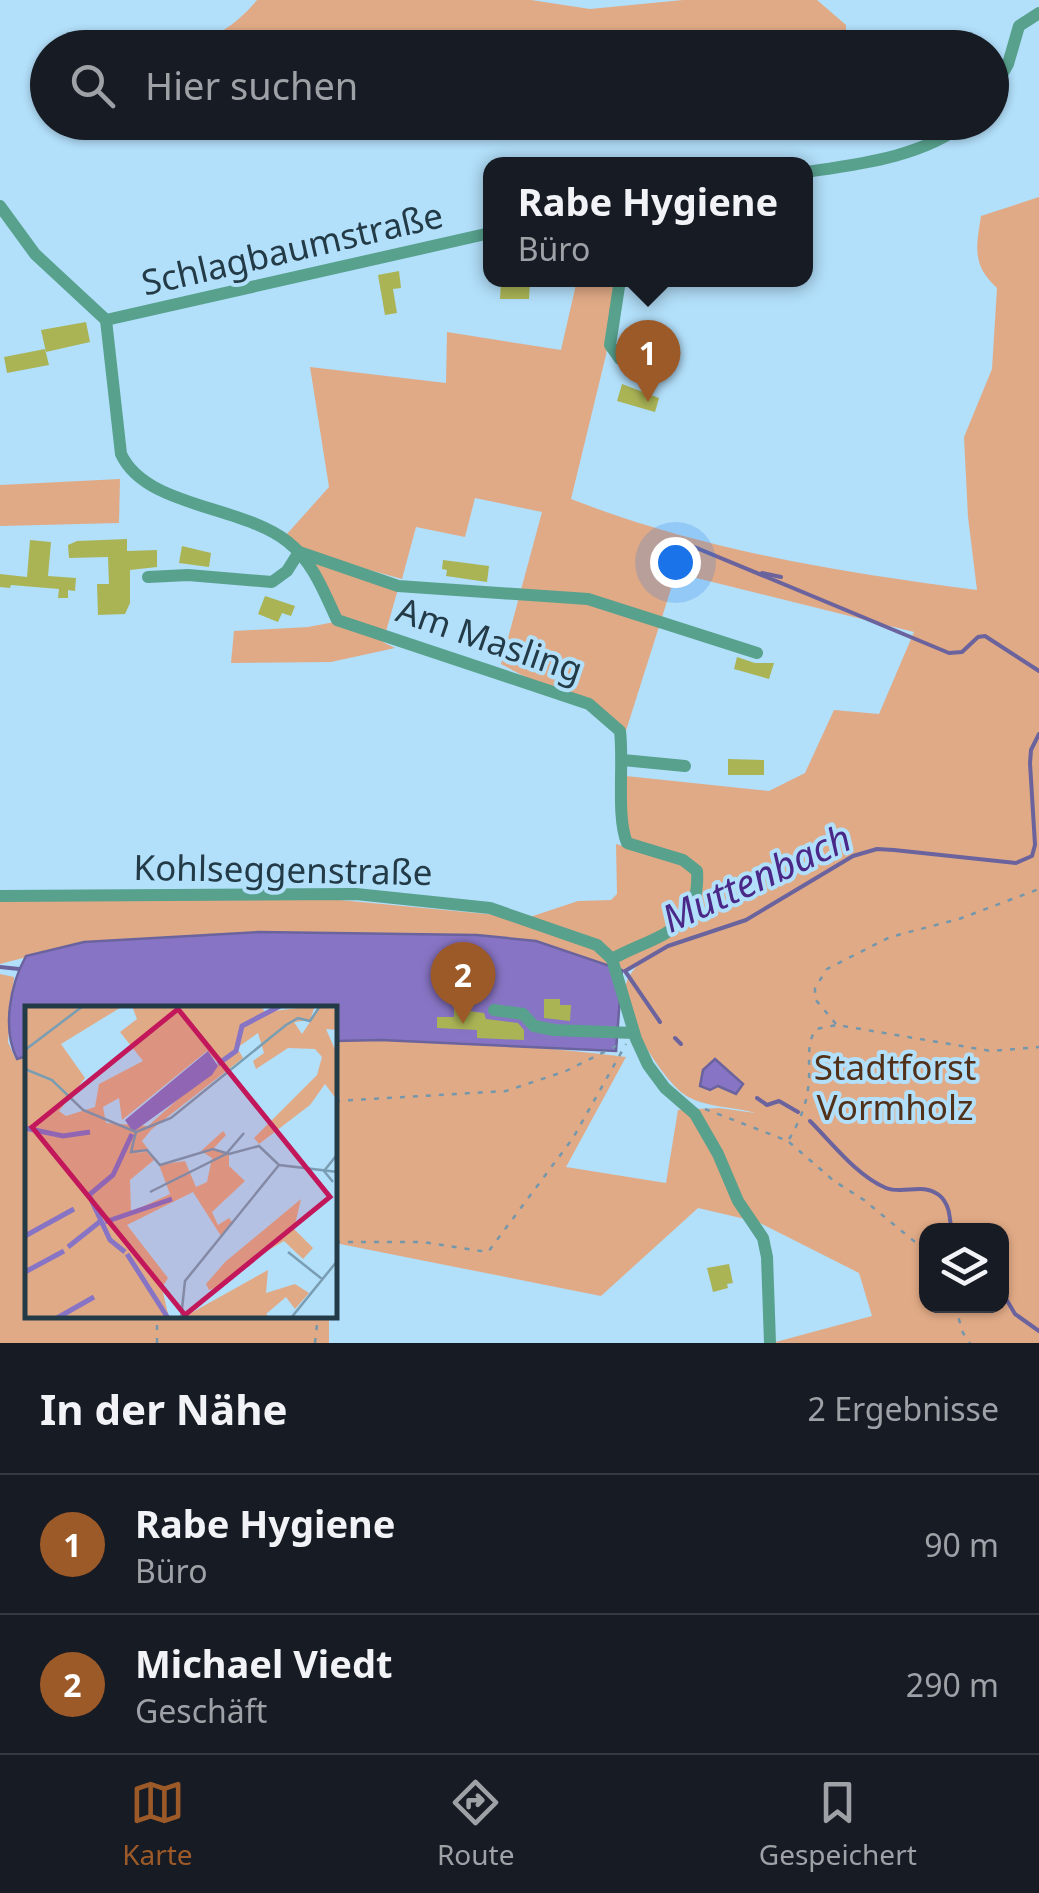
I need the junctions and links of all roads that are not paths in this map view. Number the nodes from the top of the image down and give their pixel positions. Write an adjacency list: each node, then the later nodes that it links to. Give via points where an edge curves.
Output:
1 (1039, 12): 2 (street, via 1020,26)
2 (1009, 61)
3 (938, 140): 4 (street, via 863,164)
4 (813, 171)
5 (0, 206): 8 (street, via 35,254)
6 (483, 236): 8 (street, Schlagbaumstraße)
7 (619, 287): 9 (street, via 610,345)
8 (106, 320): 10 (street, Am Masling, via 121,454 129,472 155,488 250,521)
9 (632, 364)
10 (299, 552): 11 (street, via 272,582); 12 (street, via 398,586 588,599); 13 (street, Am Masling, via 337,620 588,704 620,731)
11 (148, 577)
12 (758, 653)
13 (624, 760): 14 (street); 16 (street, Am Masling, via 627,842 683,860 697,871 698,893 676,928)
14 (686, 766)
15 (0, 896): 16 (street, Kohlseggenstraße, via 409,897 490,908 597,945)
16 (612, 959): 18 (street)
17 (494, 1010): 18 (street, via 523,1014 534,1026 554,1030)
18 (634, 1033): 19 (street, via 648,1066 710,1141 762,1238)
19 (770, 1343)

